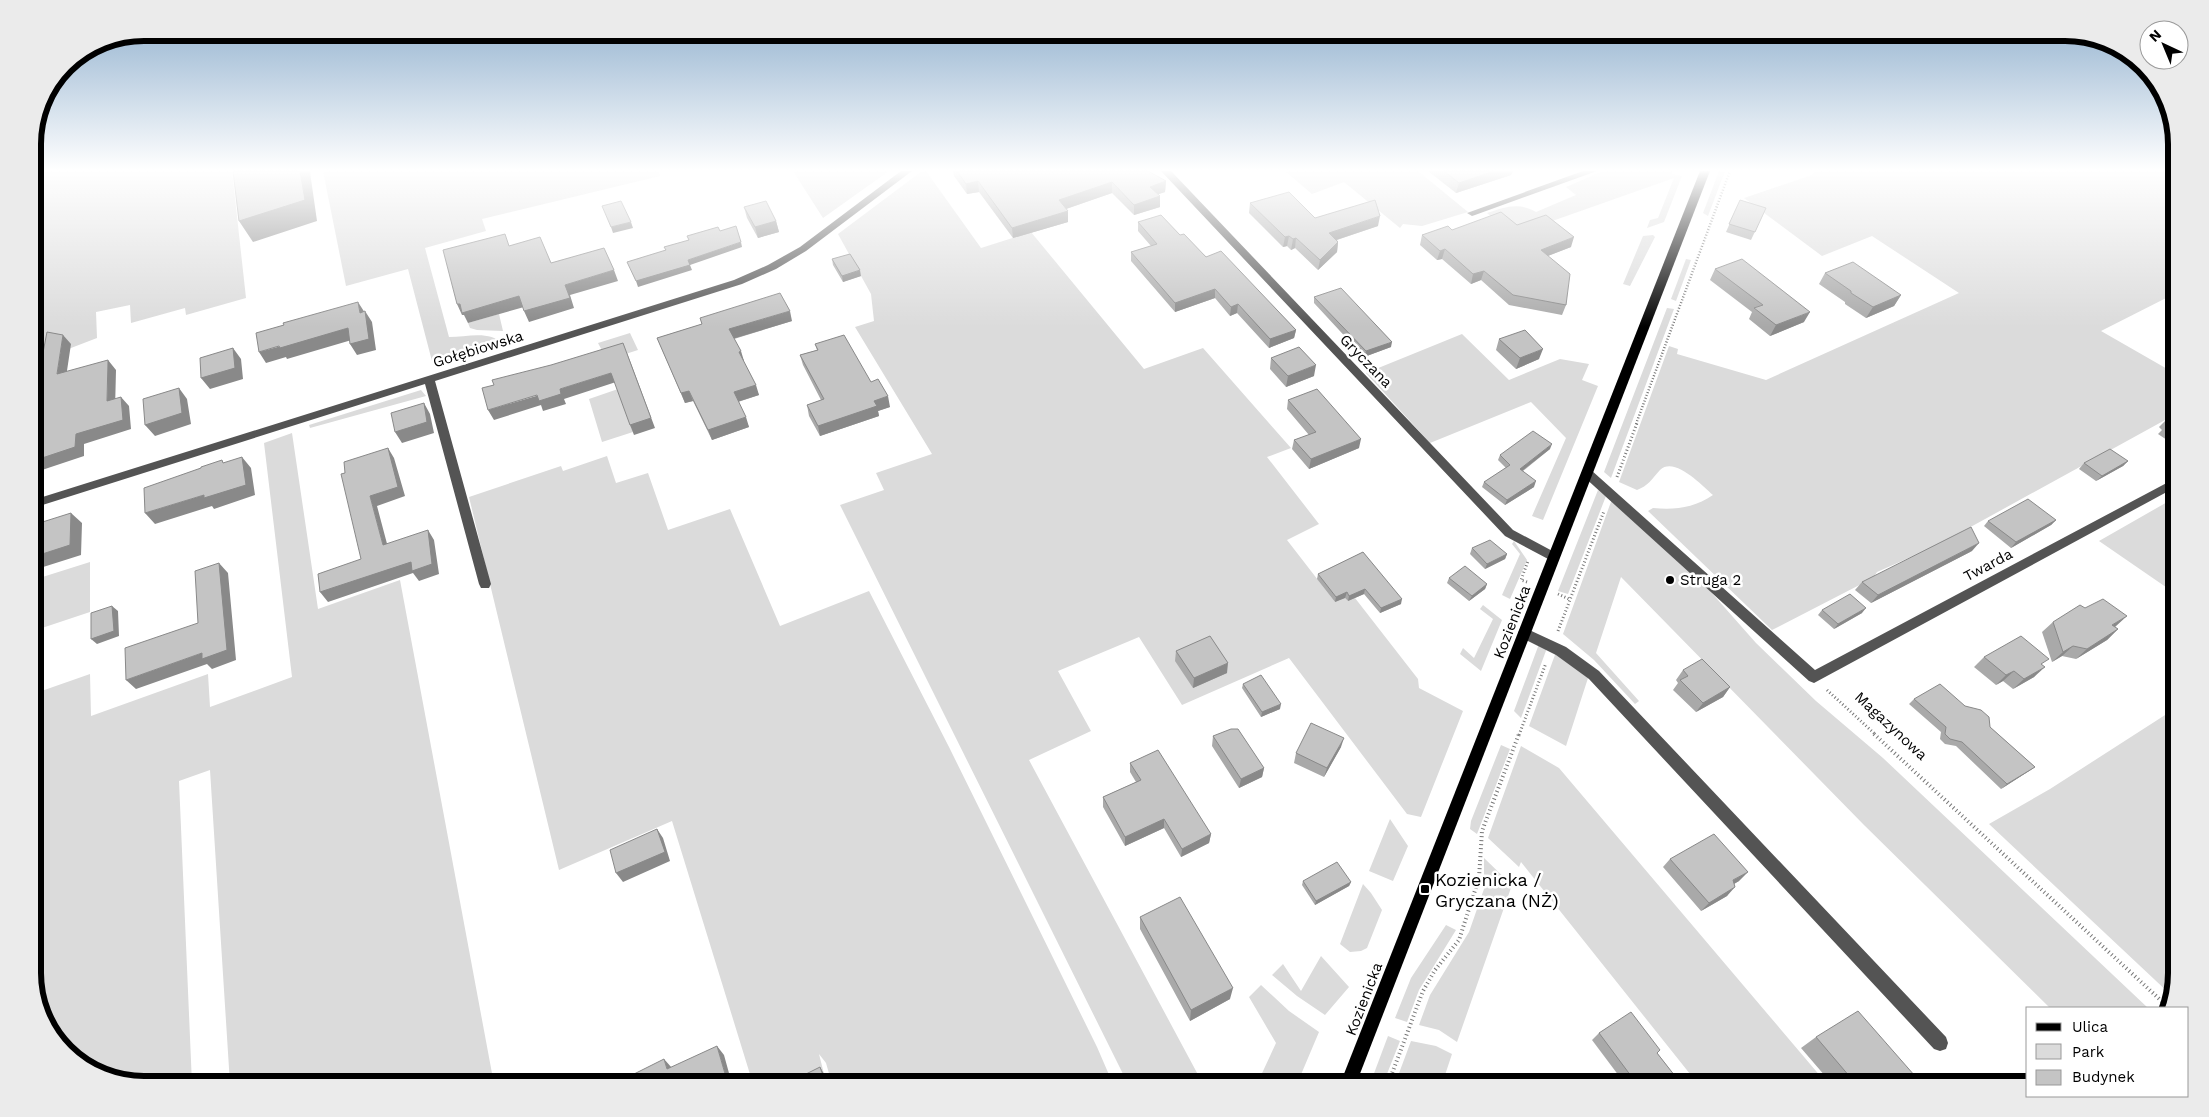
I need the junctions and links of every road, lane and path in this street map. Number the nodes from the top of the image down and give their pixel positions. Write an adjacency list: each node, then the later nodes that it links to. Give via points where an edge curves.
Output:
1 (837, 223): 5 (street, Gołębiowska, via 772,267 701,295)
2 (1215, 223): 10 (street, Gryczana, via 1509,533)
3 (1685, 223): 6 (main road, Kozienicka)
4 (1711, 223): 8 (path)
5 (429, 380): 9 (street, Gołębiowska); 11 (street)
6 (1587, 473): 8 (street); 10 (main road, Kozienicka)
7 (2168, 486): 14 (street, Twarda)
8 (1610, 493): 13 (path); 14 (street)
9 (41, 501)
10 (1554, 558): 12 (main road, Kozienicka)
11 (485, 584)
12 (1525, 633): 13 (street); 17 (main road, Kozienicka)
13 (1553, 645): 16 (street, via 1594,675); 18 (path, via 1482,831 1479,878 1458,940 1423,991)
14 (1814, 677): 15 (path, Magazynowa)
15 (2163, 1002)
16 (1940, 1043)
17 (1351, 1076)
18 (1391, 1076)

